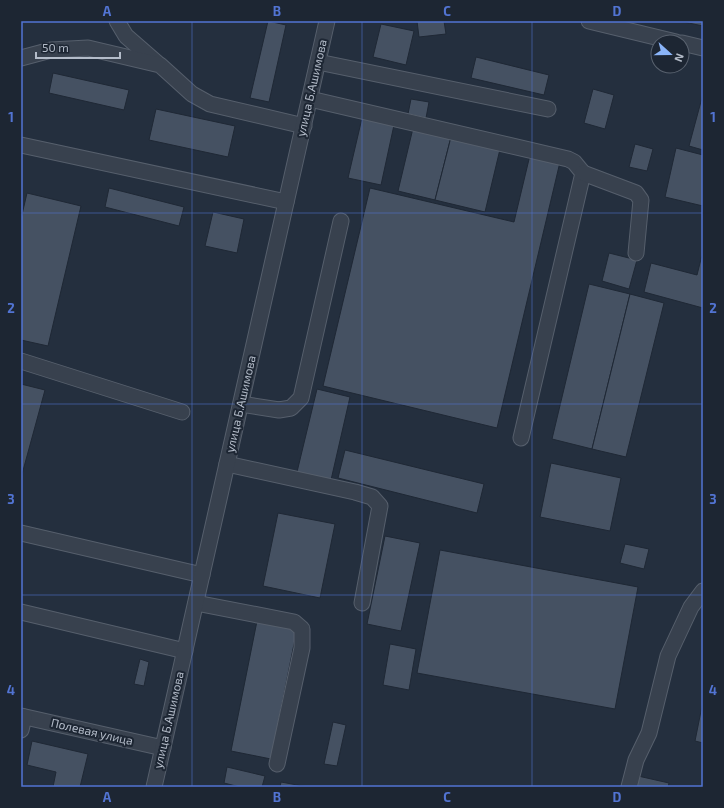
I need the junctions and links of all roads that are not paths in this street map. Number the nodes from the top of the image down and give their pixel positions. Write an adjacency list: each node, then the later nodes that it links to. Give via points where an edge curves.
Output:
1 (117, 21): 9 (street, via 126,36)
2 (327, 21): 8 (street, улица Б.Ашимова)
3 (589, 21): 4 (street)
4 (650, 36)
5 (690, 45): 6 (street)
6 (703, 48)
7 (21, 58): 9 (street, via 51,50 88,48)
8 (318, 62): 10 (street, улица Б.Ашимова); 11 (street)
9 (160, 66): 12 (street, via 192,94 210,104)
10 (310, 98): 12 (street, улица Б.Ашимова); 14 (street, via 568,159)
11 (548, 109)
12 (304, 126): 15 (street, улица Б.Ашимова)
13 (21, 145): 15 (street)
14 (583, 173): 17 (street, via 640,196 642,200); 21 (street)
15 (286, 202): 19 (street, улица Б.Ашимова)
16 (341, 221): 19 (street, via 301,398 291,408 279,410)
17 (636, 253)
18 (21, 361): 20 (street)
19 (241, 404): 22 (street, улица Б.Ашимова)
20 (182, 412)
21 (521, 438)
22 (227, 464): 24 (street, улица Б.Ашимова); 27 (street, via 372,497 380,506)
23 (21, 533): 24 (street)
24 (202, 575): 26 (street, улица Б.Ашимова)
25 (703, 591): 34 (street, via 691,606 668,656 649,733 636,760)
26 (196, 603): 29 (street, улица Б.Ашимова); 32 (street, via 294,622 302,630 302,648)
27 (362, 603)
28 (21, 612): 29 (street)
29 (185, 650): 31 (street, улица Б.Ашимова)
30 (22, 721): 31 (street, Полевая улица)
31 (163, 748): 33 (street, улица Б.Ашимова)
32 (277, 764)
33 (154, 787)
34 (629, 787)

